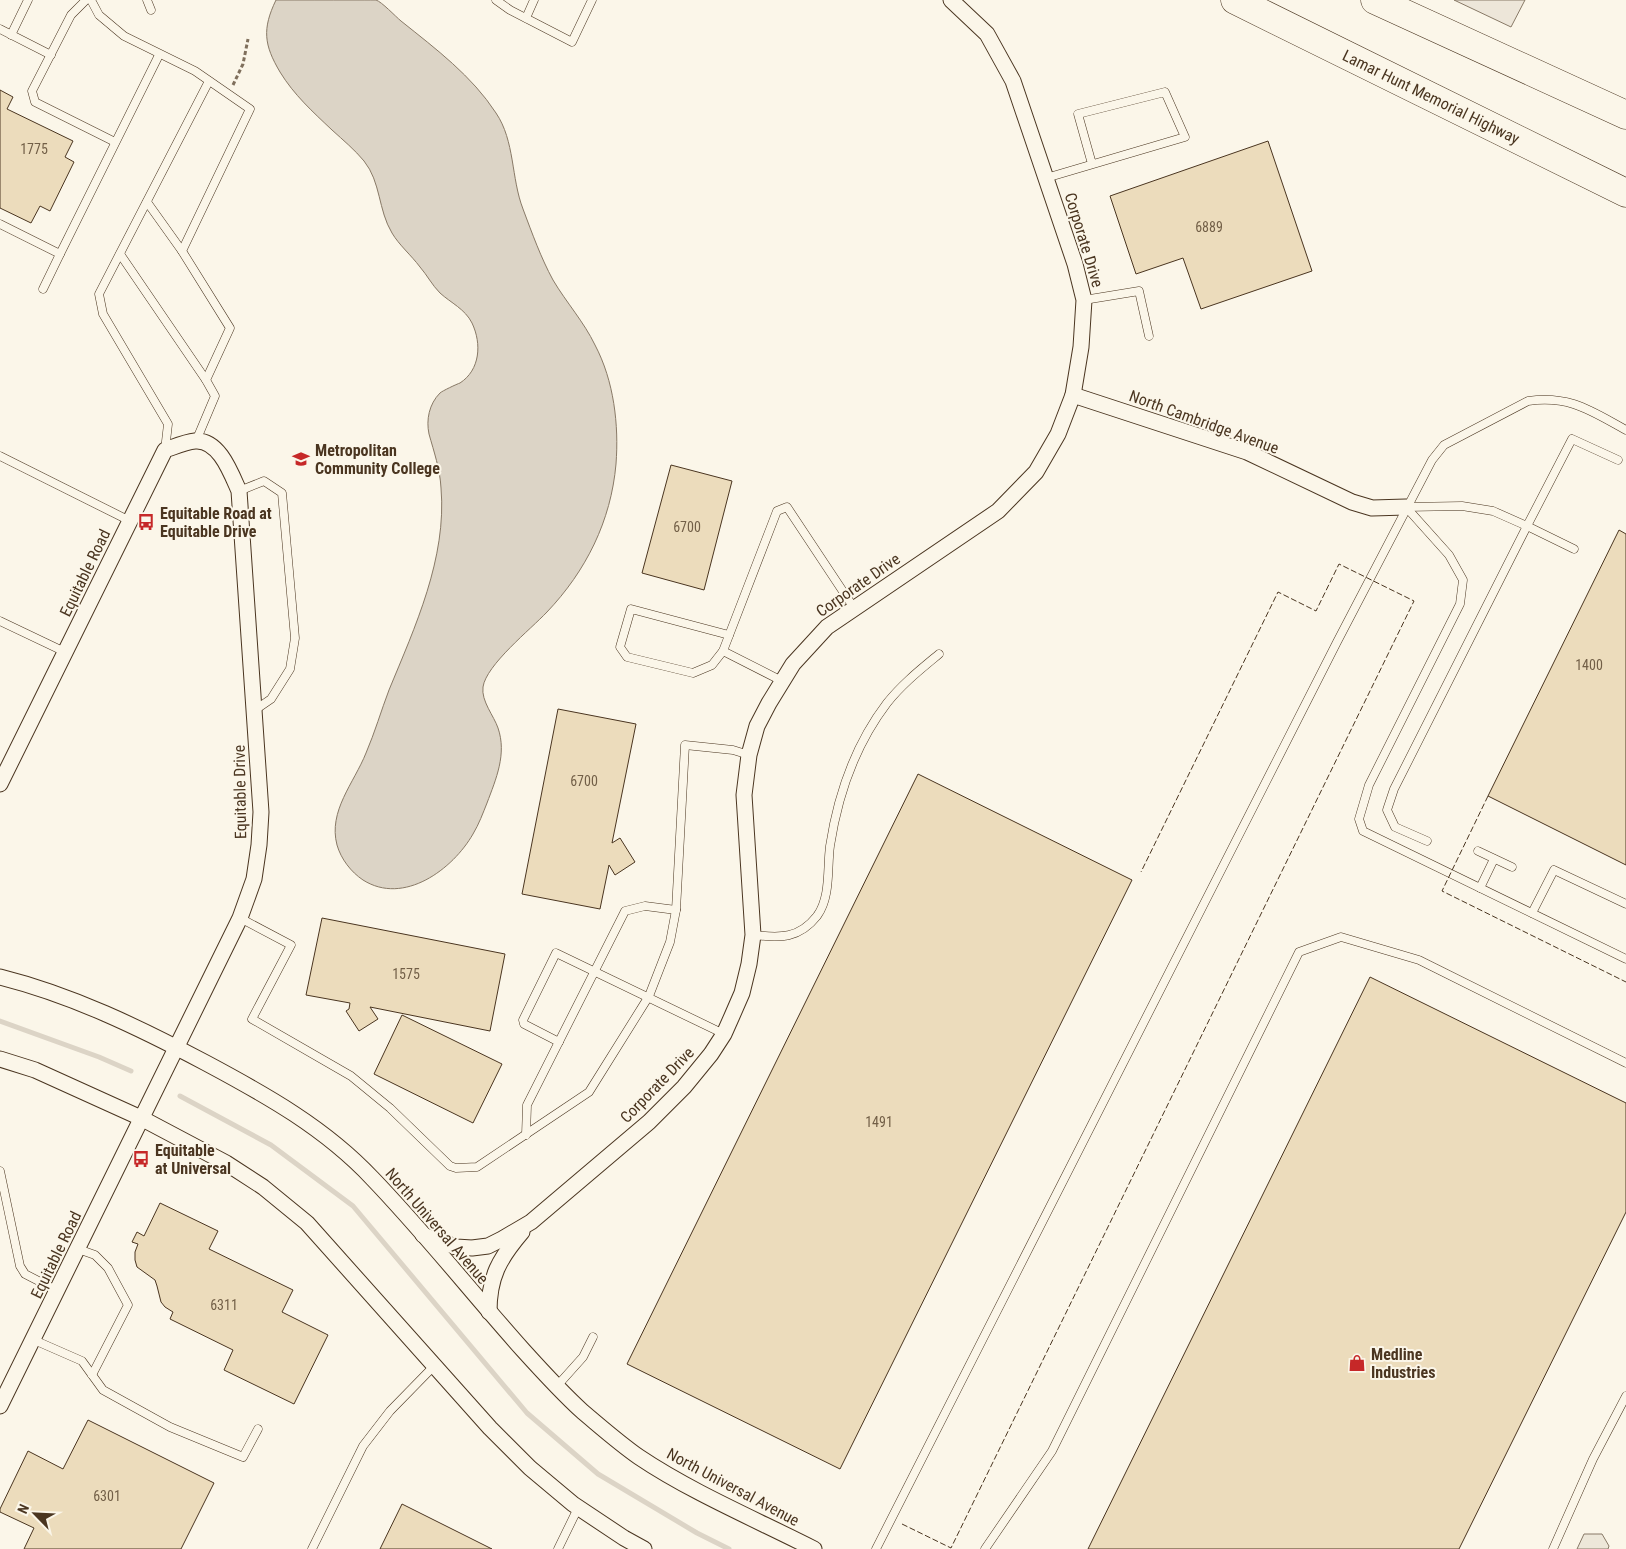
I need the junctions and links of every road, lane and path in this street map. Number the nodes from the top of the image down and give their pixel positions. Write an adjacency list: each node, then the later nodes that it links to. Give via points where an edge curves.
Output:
1 (28, 0): 14 (lane)
2 (86, 0): 16 (lane, via 71,14)
3 (91, 0): 17 (lane, via 99,15 124,36)
4 (147, 0): 11 (lane)
5 (496, 0): 12 (lane)
6 (534, 0): 12 (lane)
7 (592, 0): 12 (lane, via 572,42)
8 (951, 0): 24 (street, Corporate Drive, via 986,34 1013,81)
9 (1236, 0): 23 (highway, Lamar Hunt Memorial Highway)
10 (1375, 0): 20 (highway)
11 (151, 10)
12 (526, 18)
13 (0, 29): 14 (lane)
14 (11, 34): 16 (lane)
15 (248, 39): 19 (path, via 243,64)
16 (51, 55): 21 (lane, via 32,91 35,102)
17 (159, 55): 18 (lane); 21 (lane)
18 (209, 81): 19 (lane); 26 (lane)
19 (228, 94): 29 (lane, via 250,109)
20 (1626, 115)
21 (115, 142): 30 (lane)
22 (1092, 164): 22 (lane, via 1185,137 1165,92 1078,114); 24 (lane)
23 (1592, 177): 25 (highway, Lamar Hunt Memorial Highway); 27 (highway)
24 (1046, 178): 33 (street, Corporate Drive)
25 (1626, 193)
26 (147, 202): 29 (lane); 31 (lane)
27 (1626, 207)
28 (0, 224): 30 (lane)
29 (182, 251): 35 (lane, via 230,328)
30 (60, 254): 32 (lane)
31 (120, 254): 35 (lane); 39 (lane, via 99,294 103,314 168,424)
32 (43, 289)
33 (1084, 300): 34 (lane, via 1139,291); 36 (street, Corporate Drive)
34 (1149, 336)
35 (206, 380): 38 (lane, via 215,396)
36 (1073, 395): 43 (street, North Cambridge Avenue, via 1247,452 1352,502 1372,508); 47 (street, Corporate Drive, via 1058,434 1036,472 998,511)
37 (1626, 430): 43 (lane, via 1578,404 1543,399 1528,401 1444,445)
38 (196, 441): 39 (street); 42 (street, Equitable Drive, via 213,446 231,472)
39 (165, 450): 44 (street, Equitable Road)
40 (0, 456): 44 (lane)
41 (1618, 460): 45 (lane, via 1572,440)
42 (239, 491): 54 (street, Equitable Drive); 54 (lane, via 264,481 282,493 295,638 290,669 271,699)
43 (1406, 507): 45 (lane, via 1478,508); 61 (lane, via 1449,555 1463,580 1460,604 1369,785 1359,819 1363,831); 97 (lane)
44 (130, 521): 51 (street, Equitable Road)
45 (1527, 526): 46 (lane); 57 (lane, via 1394,789 1387,810 1395,827)
46 (1574, 549)
47 (854, 608): 49 (lane, via 787,507 777,510); 53 (street, Corporate Drive, via 827,627)
48 (0, 620): 51 (lane)
49 (729, 635): 50 (lane); 50 (lane, via 631,609 620,647 627,657 694,673 712,665)
50 (723, 651): 53 (lane)
51 (65, 652): 56 (street, Equitable Road)
52 (939, 654): 66 (lane, via 913,675 888,703 852,763 836,815 826,898 818,915 793,935)
53 (782, 681): 55 (street, Corporate Drive, via 757,726)
54 (255, 710): 65 (street, Equitable Drive, via 260,845 254,879)
55 (749, 755): 63 (lane, via 685,745); 66 (street, Corporate Drive, via 744,795)
56 (0, 784)
57 (1427, 841)
58 (1478, 851): 59 (lane)
59 (1494, 859): 60 (lane); 61 (lane)
60 (1512, 867)
61 (1480, 888): 64 (lane)
62 (1626, 904): 64 (lane, via 1554,870)
63 (676, 910): 68 (lane, via 645,906 624,911); 70 (lane, via 670,942)
64 (1532, 913): 67 (lane)
65 (240, 918): 73 (street, Equitable Drive); 77 (lane, via 290,945 252,1019 351,1076 390,1108 450,1166 477,1167)
66 (753, 935): 71 (street, Corporate Drive, via 742,992)
67 (1626, 959)
68 (595, 970): 70 (lane); 72 (lane); 72 (lane, via 556,952 523,1020 524,1024)
69 (0, 976): 73 (street, North Universal Avenue, via 65,996)
70 (649, 996): 71 (lane); 77 (lane, via 589,1092)
71 (724, 1034): 79 (street, Corporate Drive, via 684,1087 649,1122)
72 (559, 1042): 77 (lane, via 527,1105)
73 (177, 1048): 76 (street, Equitable Drive); 80 (street, North Universal Avenue, via 263,1094 342,1148)
74 (1, 1063): 76 (street, via 35,1070)
75 (1626, 1063): 98 (lane, via 1419,960 1341,936 1299,952 1052,1451)
76 (142, 1118): 81 (street, Equitable Road); 86 (street, via 226,1163 263,1187 307,1223)
77 (526, 1134)
78 (0, 1171): 82 (lane, via 20,1266 25,1274)
79 (531, 1222): 80 (street, Corporate Drive, via 488,1246 472,1248 456,1247); 83 (street, Corporate Drive, via 506,1250 500,1262 489,1292)
80 (424, 1234): 83 (street, North Universal Avenue)
81 (78, 1249): 82 (street, Equitable Road); 87 (lane, via 95,1255 108,1268 128,1305)
82 (58, 1291): 85 (street, Equitable Road)
83 (489, 1312): 88 (street, North Universal Avenue)
84 (594, 1336): 88 (lane, via 583,1357)
85 (34, 1340): 87 (lane, via 82,1361); 90 (street, Equitable Road)
86 (435, 1365): 92 (street, via 490,1428 530,1468); 93 (lane, via 390,1411 363,1446)
87 (92, 1375): 91 (lane, via 103,1390 170,1427 243,1456)
88 (557, 1386): 96 (street, North Universal Avenue, via 639,1457)
89 (1626, 1396): 99 (lane, via 1593,1459)
90 (0, 1406)
91 (258, 1429)
92 (578, 1508): 94 (lane); 95 (street)
93 (312, 1549)
94 (558, 1549)
95 (644, 1549)
96 (814, 1549)
97 (876, 1549)
98 (985, 1549)
99 (1553, 1549)

